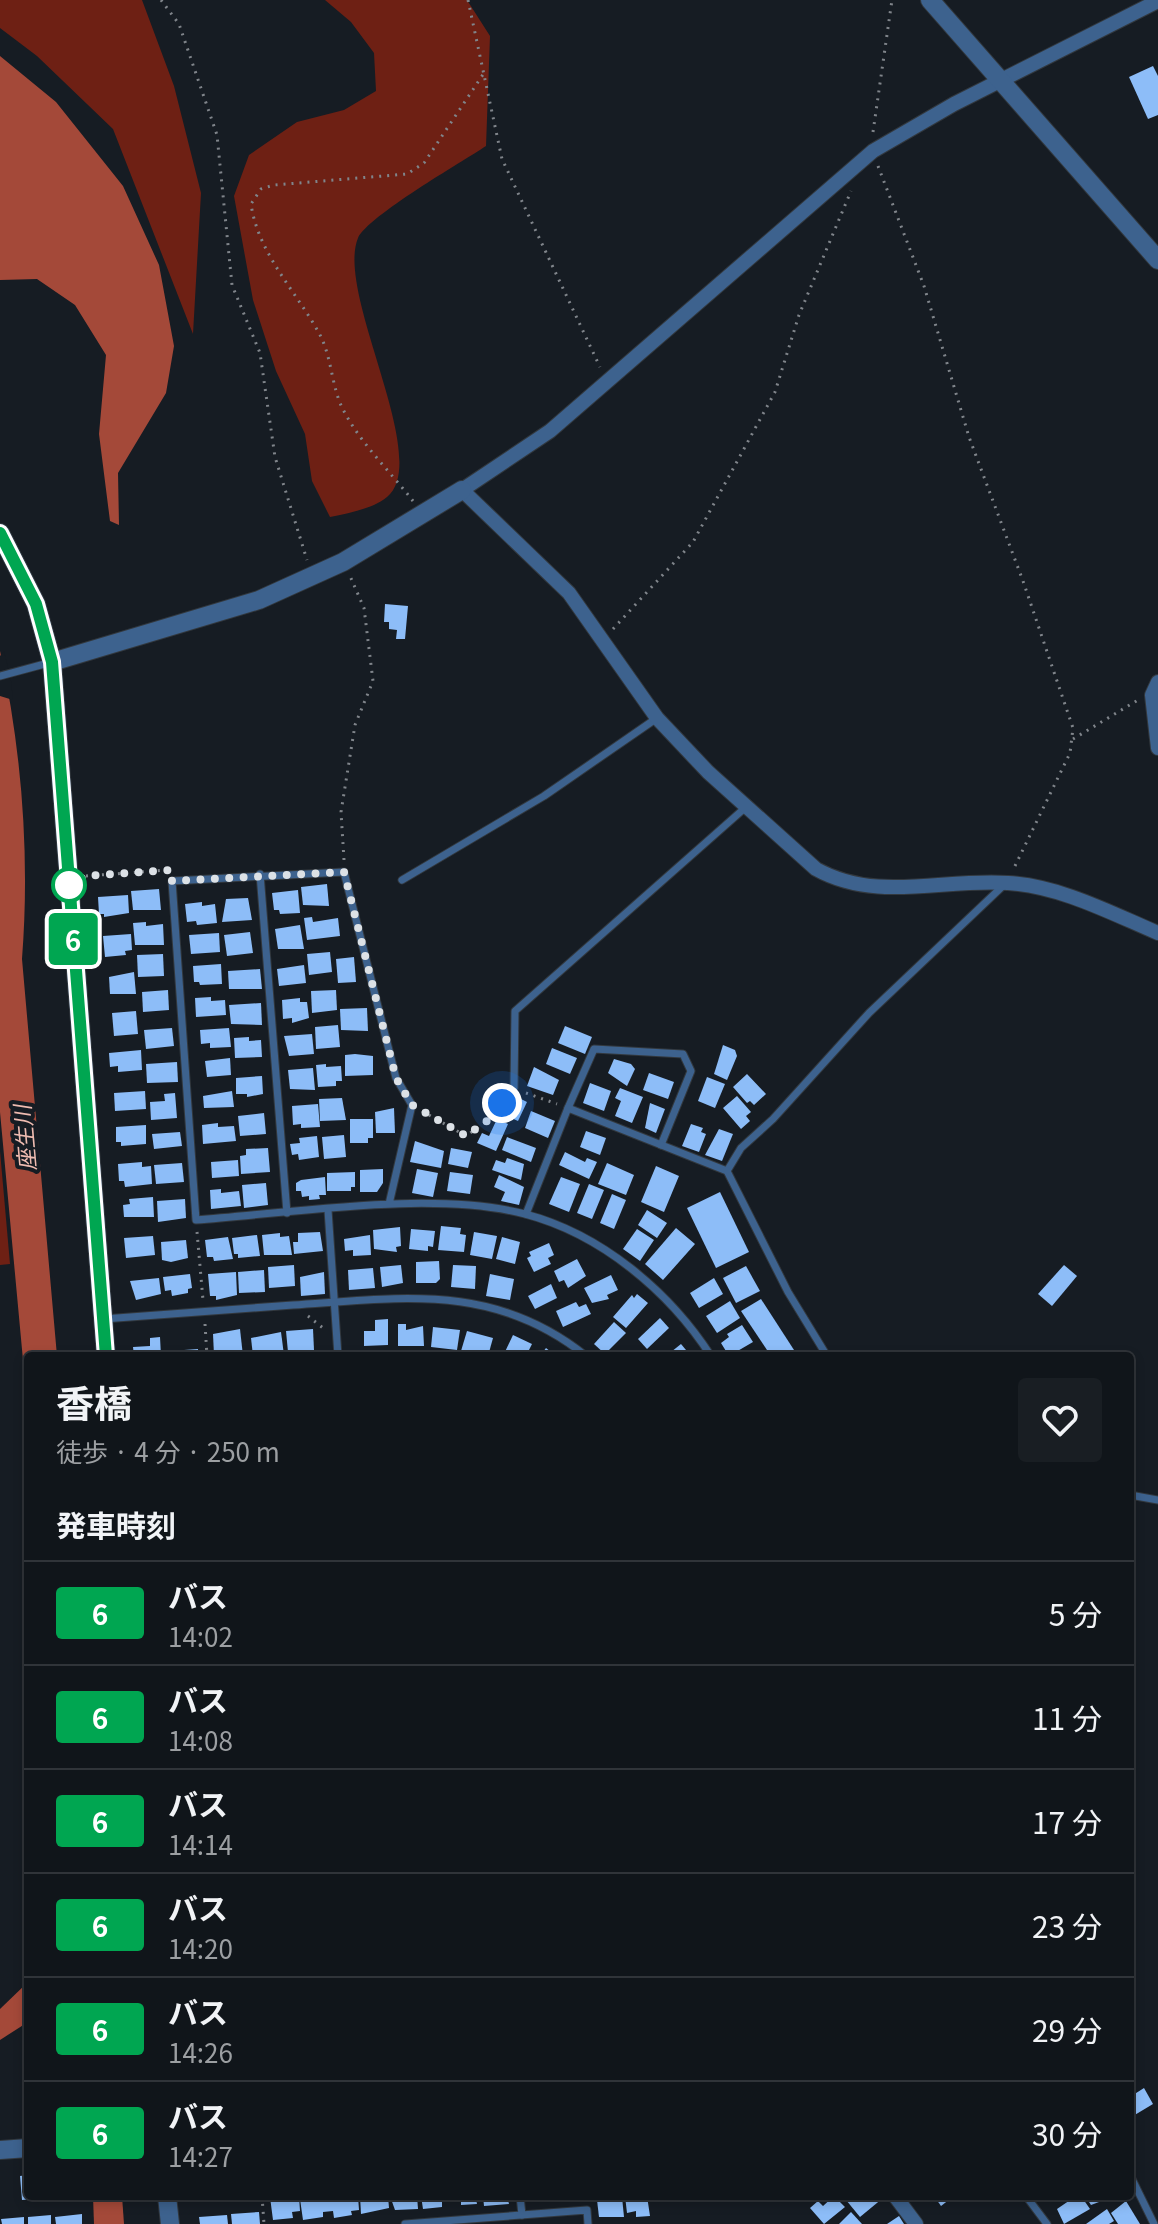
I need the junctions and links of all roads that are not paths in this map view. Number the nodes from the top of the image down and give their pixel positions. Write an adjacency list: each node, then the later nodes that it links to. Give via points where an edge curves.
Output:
1 (930, 0): 3 (street)
2 (1158, 1): 3 (street)
3 (1000, 81): 4 (street); 5 (street, via 873,151 550,431)
4 (1158, 260)
5 (462, 490): 7 (street, via 312,578 206,618); 10 (street, via 569,593)
6 (0, 533): 7 (street, via 36,604)
7 (52, 662): 8 (lane); 26 (street)
8 (4, 675)
9 (1155, 688): 11 (street)
10 (657, 718): 12 (street); 14 (lane, via 544,796)
11 (1158, 748)
12 (746, 807): 15 (street, via 836,880 888,888); 17 (lane, via 515,1011)
13 (260, 874): 21 (lane, via 344,872 396,1078 412,1105); 23 (lane); 23 (lane, via 172,881 196,1220)
14 (402, 880)
15 (1007, 882): 16 (street, via 1046,888); 20 (lane, via 869,1013 741,1148)
16 (1158, 933)
17 (514, 1088)
18 (568, 1108): 19 (lane); 19 (lane, via 594,1049 683,1054 691,1071); 24 (lane)
19 (661, 1145): 20 (lane)
20 (727, 1171): 31 (lane)
21 (389, 1204): 22 (lane); 24 (lane)
22 (328, 1210): 23 (lane); 25 (lane)
23 (287, 1213)
24 (526, 1214): 30 (lane, via 603,1247 662,1295)
25 (335, 1302): 26 (lane); 28 (lane); 29 (lane, via 413,1295 476,1302 518,1314)
26 (103, 1319): 27 (street)
27 (106, 1352)
28 (338, 1352)
29 (580, 1352)
30 (708, 1352)
31 (825, 1352)
32 (1134, 1496): 33 (lane)
33 (1158, 1500)
34 (24, 2148): 35 (street)
35 (0, 2150)
36 (1134, 2183): 48 (lane)
37 (167, 2200): 43 (street)
38 (520, 2200): 41 (lane)
39 (898, 2200): 46 (street)
40 (1029, 2200): 47 (lane)
41 (522, 2215): 42 (lane); 45 (lane, via 587,2210)
42 (427, 2223): 44 (lane)
43 (170, 2224)
44 (405, 2224)
45 (588, 2224)
46 (916, 2224)
47 (1047, 2224)
48 (1154, 2224)

